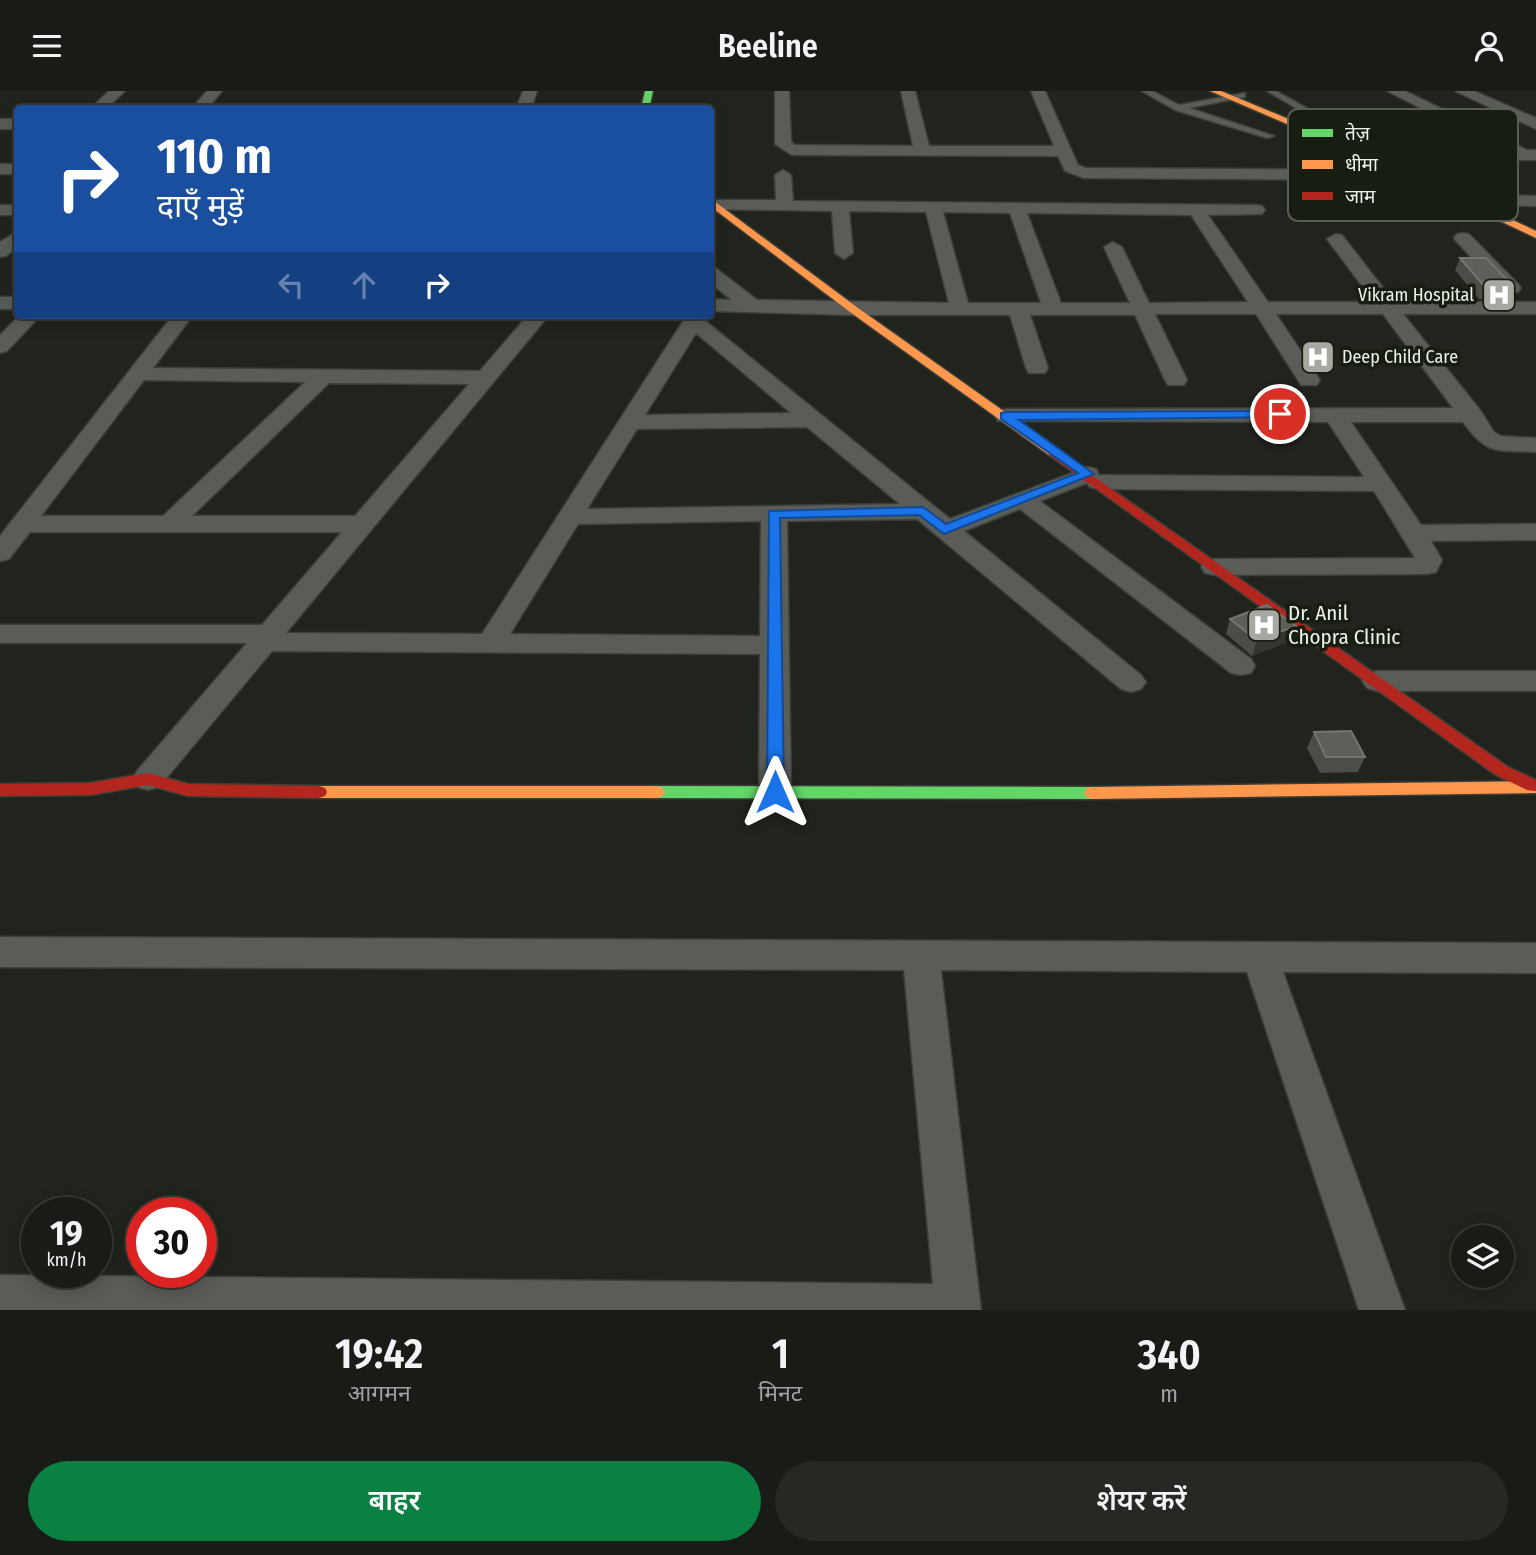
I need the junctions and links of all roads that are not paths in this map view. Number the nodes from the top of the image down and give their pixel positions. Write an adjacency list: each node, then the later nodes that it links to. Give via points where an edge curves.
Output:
1 (118, 91): 11 (street)
2 (215, 91): 12 (street)
3 (782, 91): 22 (street, via 785,148)
4 (908, 91): 22 (street)
5 (1038, 91): 23 (street)
6 (1146, 91): 13 (lane)
7 (1271, 91): 14 (lane)
8 (1394, 91): 15 (street)
9 (1462, 91): 16 (street)
10 (1229, 94): 13 (lane); 18 (street); 19 (street)
11 (102, 105)
12 (202, 105)
13 (1178, 108): 21 (lane)
14 (1302, 109)
15 (1433, 109)
16 (1502, 109)
17 (1518, 116): 20 (street)
18 (1288, 117)
19 (1288, 120)
20 (1536, 124)
21 (1270, 136)
22 (922, 151): 23 (street)
23 (1064, 151): 25 (street, via 1071,168 1094,174)
24 (783, 174): 30 (street)
25 (1288, 175)
26 (1518, 201): 27 (street)
27 (1536, 201)
28 (714, 203): 30 (street)
29 (714, 204): 46 (street)
30 (785, 206): 31 (street)
31 (840, 206): 32 (street); 43 (street)
32 (933, 207): 33 (street); 47 (street)
33 (1017, 208): 34 (street); 49 (street)
34 (1196, 209): 35 (street); 51 (street)
35 (1256, 210)
36 (1506, 221): 37 (street)
37 (1536, 235)
38 (1463, 238): 53 (street)
39 (1336, 239): 52 (street)
40 (14, 240): 42 (street)
41 (1113, 247): 50 (street)
42 (0, 252)
43 (844, 253)
44 (714, 276): 45 (street)
45 (751, 305): 46 (street); 54 (street)
46 (853, 309): 47 (street); 69 (street)
47 (960, 309): 48 (street)
48 (1018, 309): 49 (street); 61 (street)
49 (1053, 309): 50 (street)
50 (1142, 309): 51 (street); 65 (street)
51 (1259, 309): 52 (street); 66 (street)
52 (1390, 309): 53 (street); 68 (street)
53 (1534, 310)
54 (714, 312)
55 (27, 319): 60 (street)
56 (180, 319): 62 (street)
57 (536, 319): 64 (street)
58 (697, 319): 71 (street)
59 (705, 319): 70 (street)
60 (0, 347)
61 (1037, 368)
62 (138, 374): 63 (street); 79 (street)
63 (324, 376): 64 (street); 80 (street)
64 (486, 378): 81 (street)
65 (1176, 380)
66 (1309, 380)
67 (1334, 414): 68 (street); 69 (street); 74 (street)
68 (1472, 415): 72 (street, via 1495,443)
69 (1006, 416): 73 (street)
70 (813, 420): 71 (street); 76 (street)
71 (630, 422): 78 (street)
72 (1536, 445)
73 (1093, 478): 74 (street); 75 (street); 86 (street)
74 (1381, 484): 84 (street)
75 (1023, 501): 82 (street); 91 (street)
76 (923, 511): 77 (street); 82 (street)
77 (774, 514): 78 (street); 90 (street)
78 (570, 517): 89 (street)
79 (22, 524): 80 (street); 85 (street)
80 (170, 524): 81 (street)
81 (364, 524): 88 (street)
82 (944, 530): 94 (street)
83 (1536, 532): 84 (street)
84 (1414, 533): 86 (street, via 1429,560 1427,566)
85 (0, 553)
86 (1214, 567): 92 (street)
87 (0, 633): 88 (street)
88 (268, 638): 89 (street); 95 (street)
89 (491, 643): 90 (street)
90 (775, 645): 98 (street)
91 (1241, 666)
92 (1377, 681): 93 (street); 96 (street, via 1502,771)
93 (1536, 681)
94 (1131, 682)
95 (148, 779): 97 (street, via 90,789); 98 (street, via 188,790 223,792)
96 (1536, 787): 98 (street, via 1185,793)
97 (0, 790)
98 (775, 792)
99 (1, 955): 100 (street)
100 (921, 955): 101 (street); 104 (street)
101 (1260, 957): 102 (street); 105 (street)
102 (1536, 958)
103 (0, 1297): 104 (street)
104 (958, 1309)
105 (1382, 1310)

